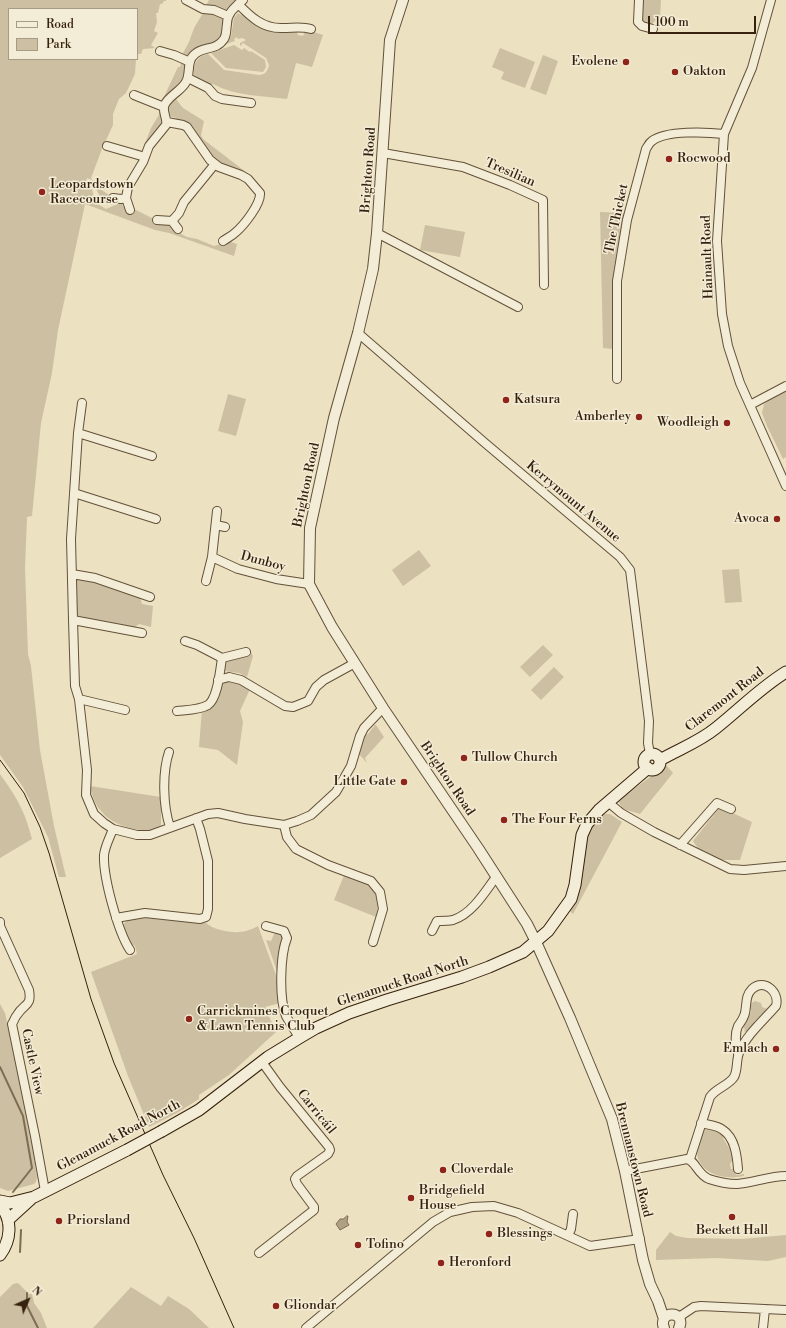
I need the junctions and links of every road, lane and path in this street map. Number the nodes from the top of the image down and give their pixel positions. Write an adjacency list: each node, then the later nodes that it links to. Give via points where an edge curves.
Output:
1 (186, 0): 6 (street, via 203,9 214,10)
2 (403, 0): 18 (street, Brighton Road, via 390,40)
3 (639, 0): 7 (street, via 638,22 642,26)
4 (770, 0): 16 (street, Hainault Road, via 752,68)
5 (241, 2): 6 (street); 8 (street, via 255,20 264,25)
6 (228, 16): 10 (street, via 225,38 216,47 199,51)
7 (653, 28)
8 (311, 29)
9 (160, 51): 10 (street)
10 (190, 62): 11 (street)
11 (188, 78): 13 (street, via 208,88 222,99); 14 (street)
12 (134, 95): 14 (street)
13 (251, 103)
14 (164, 107): 15 (street)
15 (167, 122): 19 (street, via 149,146); 20 (street, via 187,127 204,153)
16 (724, 134): 32 (street, The Thicket, via 693,132 665,136 656,138 646,148 627,220 617,281); 35 (street, Hainault Road, via 717,241 719,286 728,346)
17 (107, 146): 19 (street)
18 (383, 153): 27 (street, Brighton Road); 29 (street, Tresilian, via 463,167 543,200)
19 (145, 157): 22 (street, via 128,187)
20 (215, 164): 25 (street); 28 (street, via 242,175 260,193 256,207 238,231)
21 (113, 198): 22 (street)
22 (126, 198): 23 (street)
23 (130, 210)
24 (157, 220): 25 (street)
25 (172, 221): 26 (street)
26 (178, 229)
27 (377, 233): 30 (street); 31 (street, Brighton Road, via 373,269)
28 (223, 241)
29 (544, 286)
30 (518, 307)
31 (358, 333): 47 (street, Brighton Road, via 334,418 310,528); 62 (street, Kerrymount Avenue, via 620,556 630,570 650,721 648,743)
32 (617, 379)
33 (786, 386): 35 (street)
34 (82, 403): 36 (street)
35 (750, 405): 38 (street, Hainault Road)
36 (78, 433): 37 (street); 39 (street)
37 (152, 456)
38 (786, 486)
39 (74, 493): 41 (street); 45 (street)
40 (218, 511): 42 (street)
41 (156, 519)
42 (216, 525): 43 (street); 44 (street)
43 (225, 527)
44 (212, 557): 46 (street); 47 (street, Dunboy, via 238,569)
45 (72, 574): 48 (street, via 95,578); 49 (street)
46 (206, 581)
47 (309, 584): 54 (street, Brighton Road)
48 (150, 597)
49 (73, 620): 50 (street); 57 (street, via 75,686)
50 (142, 633)
51 (185, 641): 53 (street)
52 (246, 652): 53 (street)
53 (222, 658): 56 (street)
54 (355, 663): 56 (street, via 324,680 316,687 308,701 293,707 285,706 241,680 229,677); 58 (street, Brighton Road)
55 (786, 672): 62 (main road, Claremont Road, via 694,744)
56 (218, 680): 60 (street, via 214,699 207,706)
57 (79, 699): 59 (street); 68 (street, via 87,770 86,795 94,814)
58 (383, 708): 66 (street, via 364,728 351,766 336,792 311,815); 71 (street, Brighton Road)
59 (125, 710)
60 (178, 711)
61 (169, 752): 67 (street, via 164,798)
62 (655, 757): 63 (main road, Claremont Road, via 659,765 655,769 648,768)
63 (608, 802): 69 (street, via 621,813); 78 (main road, via 588,824 582,835 571,899 548,932)
64 (731, 809): 69 (street, via 717,803)
65 (196, 818): 66 (street, via 218,813); 67 (street); 72 (street, via 208,861 206,917 144,913)
66 (284, 825): 77 (street, via 287,837 296,849 328,865 371,881 380,892 383,909)
67 (170, 827): 68 (street, via 150,835 137,835)
68 (113, 829): 72 (street, via 104,854 108,888)
69 (680, 845): 70 (street, via 730,869)
70 (786, 866)
71 (496, 877): 76 (street, via 464,915 452,920 437,921); 78 (street, Brighton Road)
72 (116, 918): 79 (street)
73 (0, 922): 74 (street, Castle View)
74 (0, 926): 88 (street, Castle View, via 31,998 12,1024)
75 (266, 926): 80 (street, via 284,931 286,938 282,996 286,1014)
76 (432, 931)
77 (374, 942)
78 (536, 942): 80 (main road, Glenamuck Road North, via 523,952 462,978 349,1013); 86 (street, Brennanstown Road, via 607,1104)
79 (130, 950)
80 (299, 1038): 82 (main road, Glenamuck Road North)
81 (738, 1054): 81 (street, via 748,1037 776,1006 775,992 767,986 757,986 748,995 746,1012 736,1031); 83 (street, via 738,1064 733,1078 710,1097)
82 (262, 1062): 88 (main road, Glenamuck Road North, bridge, via 204,1106 127,1150); 96 (street, Carricáil, via 330,1150 295,1179 314,1210)
83 (701, 1123): 84 (street); 85 (street, via 724,1130 735,1151)
84 (690, 1159): 86 (street); 87 (street, via 704,1176 712,1180 738,1184)
85 (738, 1169)
86 (625, 1171): 95 (street, Brennanstown Road)
87 (786, 1176)
88 (46, 1191): 89 (main road, Glenamuck Road North)
89 (34, 1197): 90 (main road, Glenamuck Road North, via 10,1203); 93 (main road, Glenamuck Road North)
90 (0, 1201)
91 (0, 1205): 93 (main road)
92 (573, 1214): 94 (street)
93 (8, 1220): 97 (main road, via 7,1243)
94 (568, 1236): 95 (street, via 590,1246); 101 (street, via 518,1213 494,1206 450,1212 433,1222)
95 (640, 1239): 100 (street, Brennanstown Road, via 650,1284)
96 (259, 1253)
97 (0, 1255)
98 (765, 1309): 99 (street); 100 (street, via 701,1306); 103 (street)
99 (786, 1310)
100 (669, 1320): 102 (street, via 681,1323)
101 (306, 1328)
102 (679, 1328)
103 (763, 1328)

